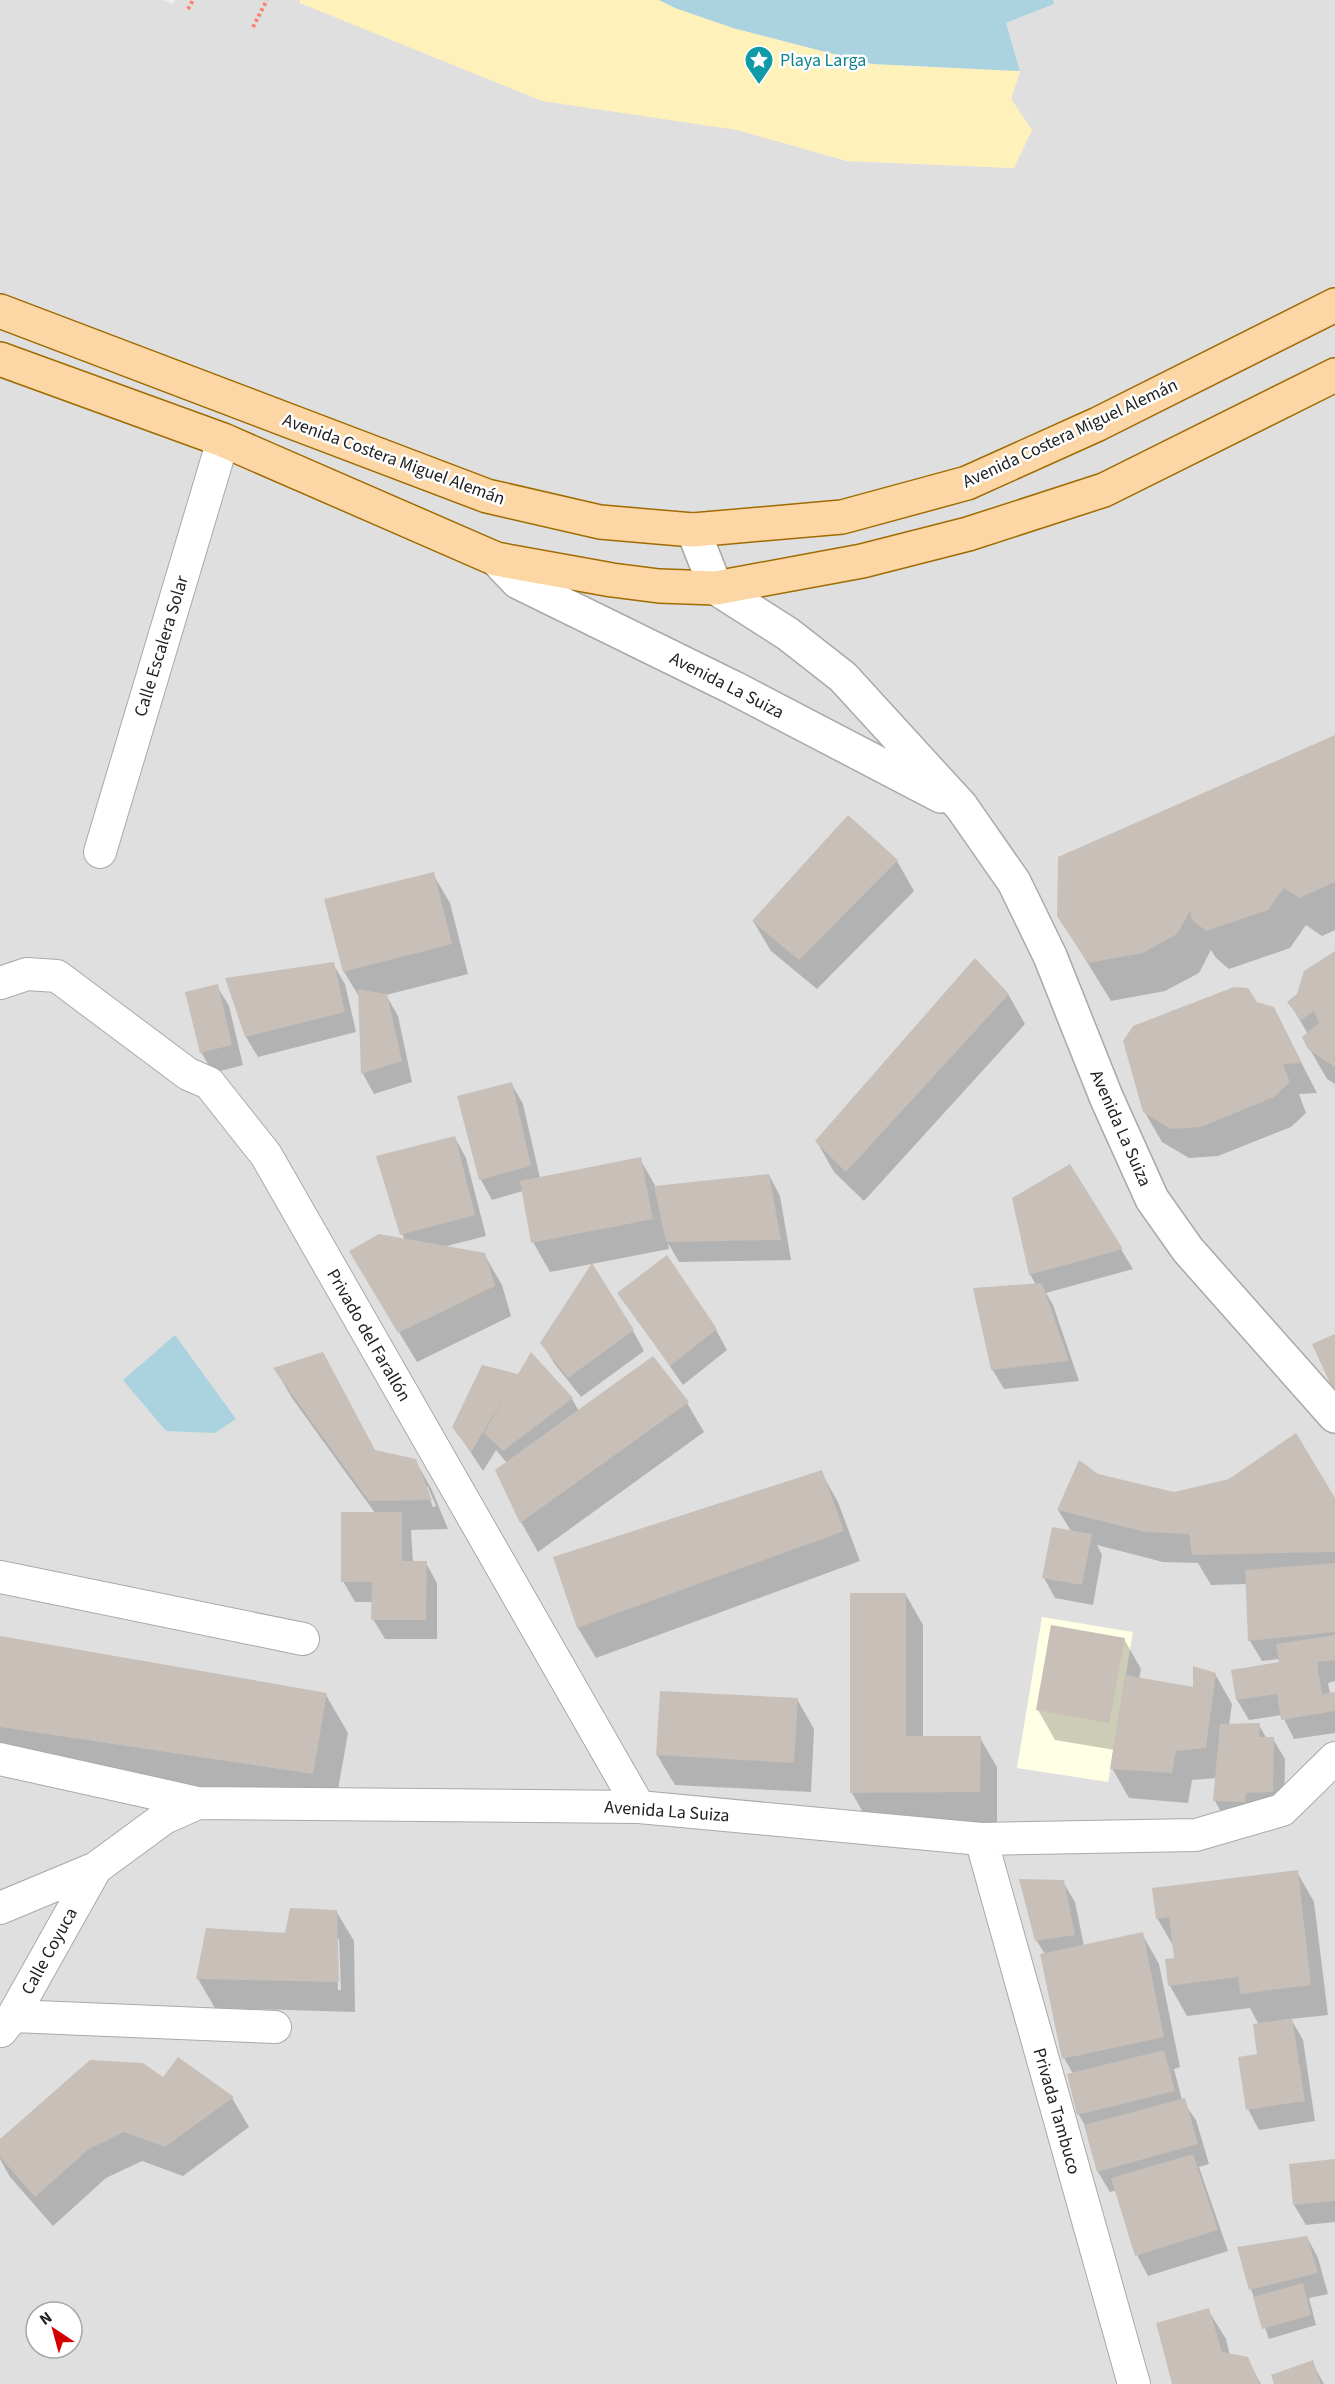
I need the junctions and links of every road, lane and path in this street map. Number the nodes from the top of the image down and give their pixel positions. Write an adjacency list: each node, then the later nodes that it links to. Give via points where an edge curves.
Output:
1 (193, 0): 3 (path)
2 (267, 0): 4 (path)
3 (188, 9)
4 (253, 27)
5 (1335, 305): 10 (main road, Avenida Costera Miguel Alemán, via 1098,424 967,483 842,517)
6 (0, 311): 10 (main road, Avenida Costera Miguel Alemán, via 487,496 600,522)
7 (0, 359): 9 (main road)
8 (1335, 375): 12 (main road, via 1104,490 968,534 862,561)
9 (223, 440): 11 (main road); 14 (street, Calle Escalera Solar)
10 (693, 530): 12 (street)
11 (496, 559): 12 (main road, via 612,580); 13 (street, Avenida La Suiza, via 518,582)
12 (716, 588): 13 (street, Avenida La Suiza, via 788,634 843,677)
13 (961, 806): 16 (street, Avenida La Suiza, via 1014,882 1050,956 1152,1199 1188,1250)
14 (100, 852)
15 (0, 983): 22 (street, Privado del Farallón, via 27,974 57,976 188,1074 209,1083 259,1146)
16 (1335, 1416)
17 (0, 1577): 18 (street)
18 (303, 1639)
19 (1335, 1758): 23 (street, Avenida La Suiza, via 1282,1810 1196,1834)
20 (0, 1759): 21 (street)
21 (198, 1803): 22 (street, Avenida La Suiza); 24 (street, Avenida La Suiza, via 164,1818)
22 (639, 1807): 23 (street, Avenida La Suiza)
23 (981, 1839): 28 (street, Privada Tambuco)
24 (96, 1868): 25 (street, Avenida La Suiza); 26 (street, Calle Coyuca)
25 (0, 1908)
26 (7, 2024): 27 (street)
27 (275, 2027)
28 (1134, 2384)

